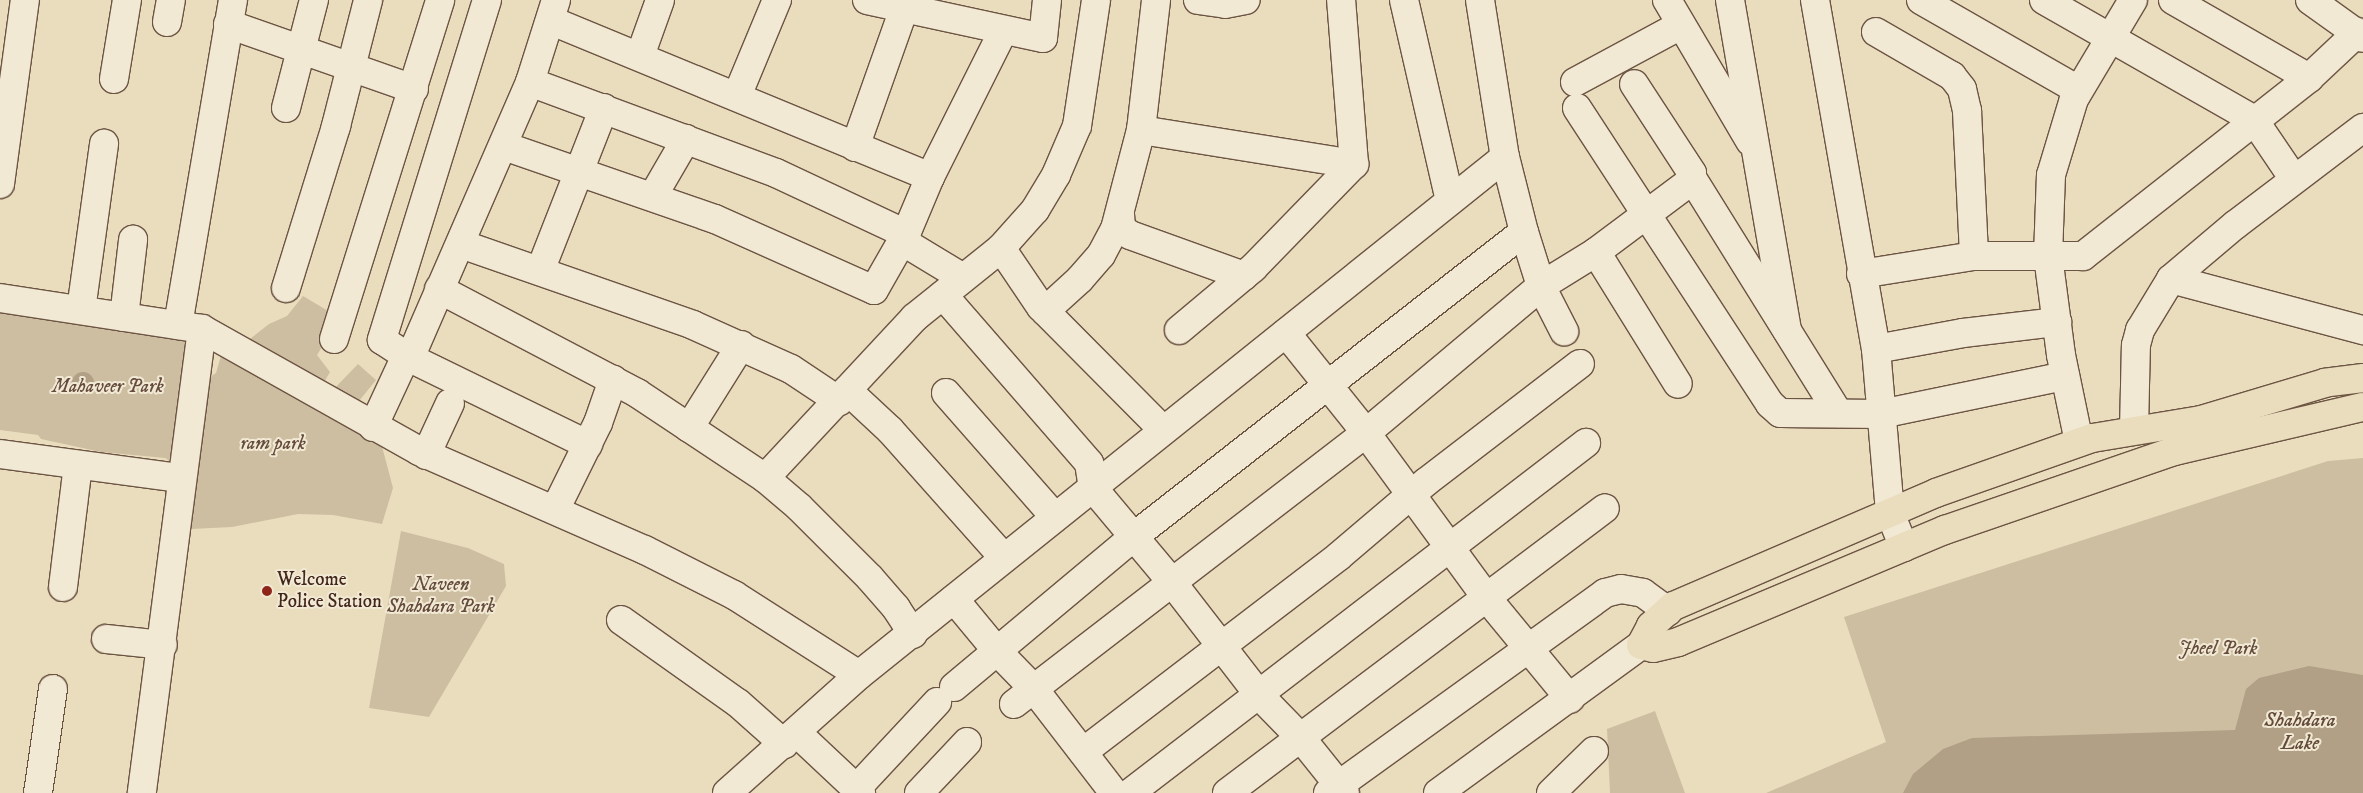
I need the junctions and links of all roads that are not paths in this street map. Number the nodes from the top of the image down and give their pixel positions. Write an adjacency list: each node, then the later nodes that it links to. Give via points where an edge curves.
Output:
1 (25, 0): 60 (street)
2 (127, 0): 38 (street)
3 (314, 0): 34 (street)
4 (368, 0): 36 (street)
5 (440, 0): 41 (street)
6 (487, 0): 95 (street, via 382,335 384,343)
7 (660, 0): 35 (street)
8 (777, 0): 43 (street)
9 (867, 0): 26 (street)
10 (1047, 0): 30 (street, via 1043,38)
11 (1096, 0): 69 (street, via 1077,126 1056,175 1035,210)
12 (1156, 0): 48 (street)
13 (1198, 0): 14 (street, via 1225,4)
14 (1246, 0)
15 (1341, 0): 55 (street)
16 (1404, 0): 62 (street)
17 (1480, 0): 54 (street)
18 (1667, 0): 29 (street)
19 (1730, 0): 53 (street)
20 (1815, 0): 74 (street)
21 (1921, 0): 42 (street)
22 (2044, 0): 33 (street)
23 (2133, 0): 33 (street)
24 (2173, 0): 37 (street)
25 (2310, 0): 32 (street)
26 (916, 7): 30 (street); 52 (street)
27 (554, 11): 35 (street); 39 (street)
28 (230, 12): 34 (street); 86 (street)
29 (1681, 25): 53 (street); 64 (street, via 1576,95)
30 (1003, 31): 57 (street)
31 (1876, 32): 71 (street, via 1952,76 1962,89 1967,111)
32 (2360, 35): 37 (street)
33 (2110, 38): 42 (street); 46 (street)
34 (301, 51): 36 (street); 44 (street)
35 (640, 56): 43 (street)
36 (351, 68): 41 (street); 79 (street)
37 (2309, 78): 46 (street)
38 (114, 79)
39 (530, 82): 45 (street); 51 (street)
40 (1634, 84): 58 (street)
41 (414, 89): 92 (street)
42 (2078, 90): 72 (street, via 2056,151)
43 (737, 96): 52 (street)
44 (286, 108)
45 (604, 108): 49 (street); 56 (street)
46 (2254, 120): 59 (street); 72 (street, via 2083,256)
47 (2363, 128): 59 (street)
48 (1141, 130): 55 (street); 63 (street)
49 (686, 139): 61 (street); 66 (street, via 825,194)
50 (104, 144): 82 (street)
51 (504, 146): 56 (street); 68 (street)
52 (856, 147): 57 (street)
53 (1758, 153): 88 (street)
54 (1505, 157): 62 (street); 65 (street)
55 (1354, 164): 75 (street)
56 (577, 170): 61 (street); 73 (street)
57 (930, 176): 66 (street)
58 (1692, 178): 64 (street); 88 (street)
59 (2294, 179): 76 (street)
60 (0, 184)
61 (652, 196): 66 (street, via 714,219 874,290)
62 (1450, 201): 91 (street)
63 (1120, 214): 75 (street, via 1121,228 1130,235); 83 (street, via 1101,255)
64 (1646, 216): 70 (street); 106 (street, via 1776,410 1787,414)
65 (1524, 232): 77 (street); 100 (street)
66 (904, 237): 78 (street)
67 (133, 240): 84 (street)
68 (460, 244): 73 (street); 80 (street)
69 (1001, 248): 78 (street); 83 (street)
70 (1596, 252): 77 (street); 101 (street)
71 (1974, 256): 72 (street); 74 (street)
72 (2048, 256): 85 (street)
73 (540, 271): 93 (street, via 693,325)
74 (1862, 274): 94 (street)
75 (1244, 276): 87 (street)
76 (2171, 279): 89 (street); 111 (street, via 2140,330 2136,345)
77 (1541, 286): 90 (street); 112 (street)
78 (953, 287): 103 (street, via 914,318); 121 (street, via 1089,463)
79 (286, 288)
80 (439, 289): 95 (street); 99 (street)
81 (0, 298): 82 (street)
82 (81, 310): 84 (street)
83 (1045, 311): 110 (street)
84 (124, 317): 86 (street)
85 (2057, 322): 94 (street, via 1963,332); 97 (street)
86 (190, 327): 108 (street); 119 (street)
87 (1179, 330)
88 (1787, 330): 106 (street)
89 (2363, 330)
90 (1564, 331)
91 (1286, 333): 100 (street); 110 (street)
92 (334, 339)
93 (741, 346): 103 (street); 109 (street)
94 (1876, 349): 107 (street)
95 (408, 357): 108 (street); 115 (street)
96 (1580, 364): 122 (street)
97 (2065, 376): 107 (street); 113 (street)
98 (2363, 378): 111 (main road, via 2325,384 2201,420)
99 (613, 380): 109 (street); 115 (street)
100 (1327, 384): 112 (street); 127 (street)
101 (1678, 384)
102 (946, 393): 126 (street)
103 (843, 395): 120 (street); 130 (street, via 890,430)
104 (450, 403): 117 (street)
105 (2363, 407): 129 (main road, via 2175,451)
106 (1838, 413): 107 (street)
107 (1881, 414): 125 (street)
108 (373, 427): 117 (street)
109 (688, 428): 120 (street)
110 (1163, 430): 121 (street)
111 (2134, 430): 113 (main road)
112 (1366, 433): 122 (street); 131 (street)
113 (2079, 442): 125 (main road, via 1936,493)
114 (1586, 443): 128 (street)
115 (588, 445): 124 (street)
116 (0, 454): 118 (street)
117 (426, 454): 124 (street)
118 (78, 465): 119 (street); 132 (street)
119 (181, 478): 139 (street)
120 (765, 478): 137 (street, via 870,578)
121 (1092, 488): 126 (street); 127 (street)
122 (1412, 494): 128 (street); 141 (street, via 1339,556)
123 (1605, 508): 133 (street)
124 (555, 510): 144 (street, via 734,595)
125 (1890, 513): 129 (street); 135 (main road)
126 (1054, 516): 130 (street)
127 (1132, 538): 131 (street); 142 (street)
128 (1450, 547): 133 (street); 146 (street)
129 (1904, 547): 140 (main road, via 1678,642 1653,648)
130 (1003, 557): 134 (street)
131 (1171, 581): 141 (street); 147 (street)
132 (63, 587)
133 (1486, 597): 143 (street); 149 (street)
134 (954, 600): 137 (street); 142 (street)
135 (1668, 611): 140 (main road, via 1651,626); 143 (street, via 1643,593 1621,589 1606,593)
136 (621, 620): 150 (street)
137 (913, 634): 144 (street)
138 (106, 639): 139 (street)
139 (164, 645): 158 (street)
140 (1641, 645): 148 (street)
141 (1218, 647): 146 (street); 153 (street)
142 (997, 651): 147 (street); 155 (street, via 946,694)
143 (1528, 651): 148 (street); 154 (street)
144 (858, 675): 150 (street)
145 (53, 689): 157 (street)
146 (1259, 695): 149 (street); 161 (street)
147 (1024, 697): 153 (street)
148 (1570, 699): 163 (street)
149 (1301, 738): 154 (street); 162 (street)
150 (790, 739): 155 (street); 159 (street)
151 (967, 742): 156 (street)
152 (1594, 751): 164 (street)
153 (1083, 752): 160 (street)
154 (1337, 790)
155 (858, 791)
156 (924, 791)
157 (38, 793)
158 (142, 793)
159 (727, 793)
160 (1114, 793)
161 (1130, 793)
162 (1227, 793)
163 (1438, 793)
164 (1551, 793)

